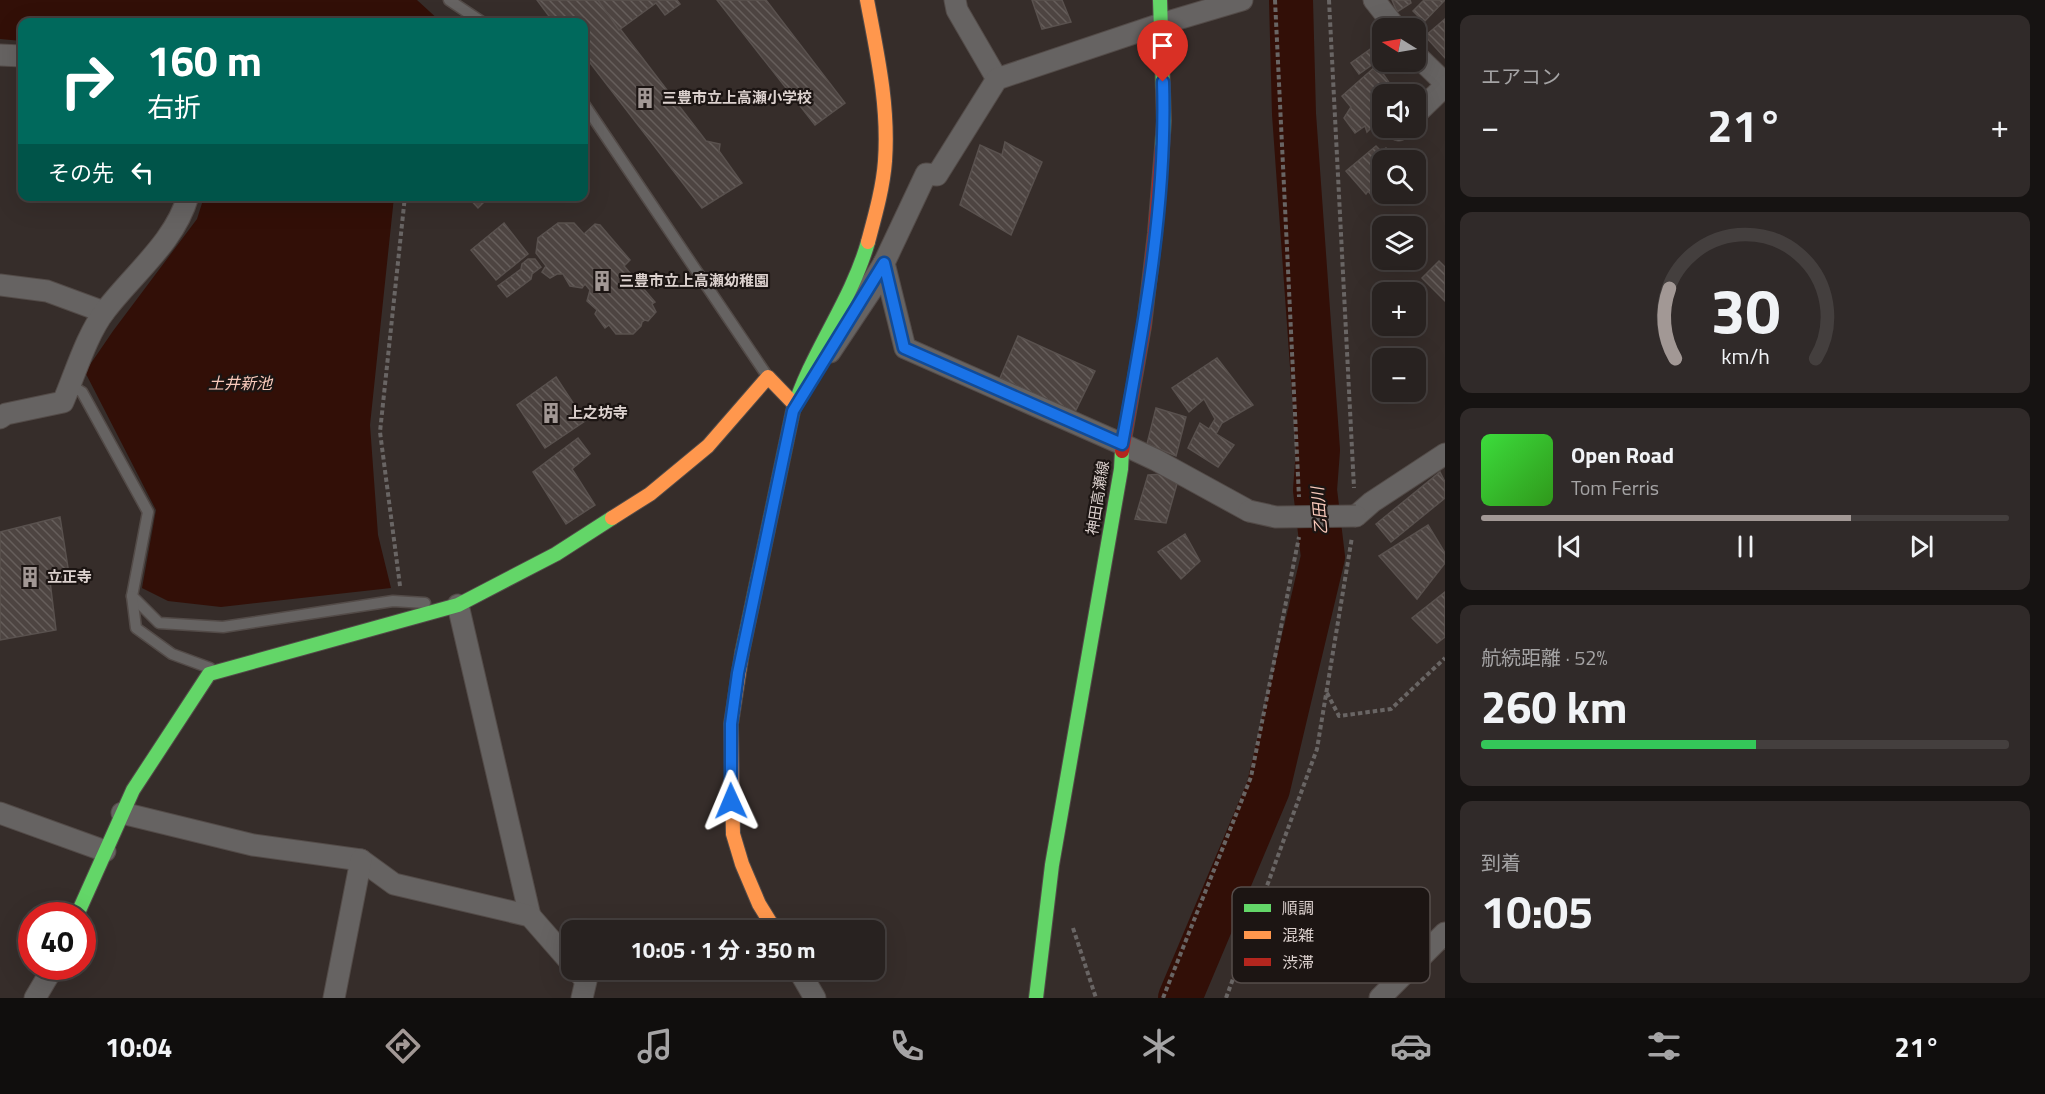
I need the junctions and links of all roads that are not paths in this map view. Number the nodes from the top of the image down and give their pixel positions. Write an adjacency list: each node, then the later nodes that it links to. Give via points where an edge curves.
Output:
1 (449, 0): 7 (lane)
2 (867, 0): 23 (street, via 886,120 885,163 865,252 801,385)
3 (955, 0): 13 (street)
4 (1160, 0): 9 (street, 神田高瀬線)
5 (1374, 0): 8 (street)
6 (1236, 2): 9 (street)
7 (476, 18)
8 (1388, 18)
9 (1161, 24): 13 (street); 25 (street, 神田高瀬線, via 1164,121 1155,234 1144,326)
10 (0, 54): 11 (street)
11 (18, 56)
12 (1426, 65): 14 (street)
13 (997, 79): 18 (street, via 937,175 926,174)
14 (1445, 85): 15 (street)
15 (1426, 104)
16 (588, 110): 21 (lane)
17 (187, 201): 20 (street, via 150,262)
18 (884, 263): 23 (street, via 878,280); 25 (street, via 904,348)
19 (0, 285): 20 (street, via 46,291)
20 (105, 312): 22 (street)
21 (768, 377): 23 (street); 28 (street, via 708,446 650,494 556,554)
22 (70, 385): 24 (street, via 63,402); 27 (lane, via 82,392 148,512)
23 (796, 404): 36 (street, via 738,673 731,724 733,834 742,864)
24 (0, 418)
25 (1122, 444): 26 (street, bridge, via 1249,511 1276,517 1356,516); 48 (street, 神田高瀬線, via 1121,469 1047,898)
26 (1445, 453)
27 (132, 596): 28 (lane, via 159,623 223,627 393,601); 29 (lane, via 136,628 171,654)
28 (458, 605): 29 (street); 35 (street)
29 (219, 672): 31 (street, via 209,674)
30 (0, 813): 32 (street)
31 (122, 813): 32 (street); 33 (street, via 253,845)
32 (105, 851): 34 (street)
33 (361, 860): 35 (street, via 394,884); 45 (street)
34 (83, 902)
35 (530, 916): 39 (street)
36 (769, 920)
37 (1445, 933): 38 (street)
38 (1430, 948)
39 (561, 951)
40 (46, 980): 44 (street)
41 (585, 980): 46 (street)
42 (804, 980): 47 (street)
43 (1395, 983): 49 (street)
44 (35, 998)
45 (334, 998)
46 (582, 998)
47 (815, 998)
48 (1036, 998)
49 (1380, 998)

